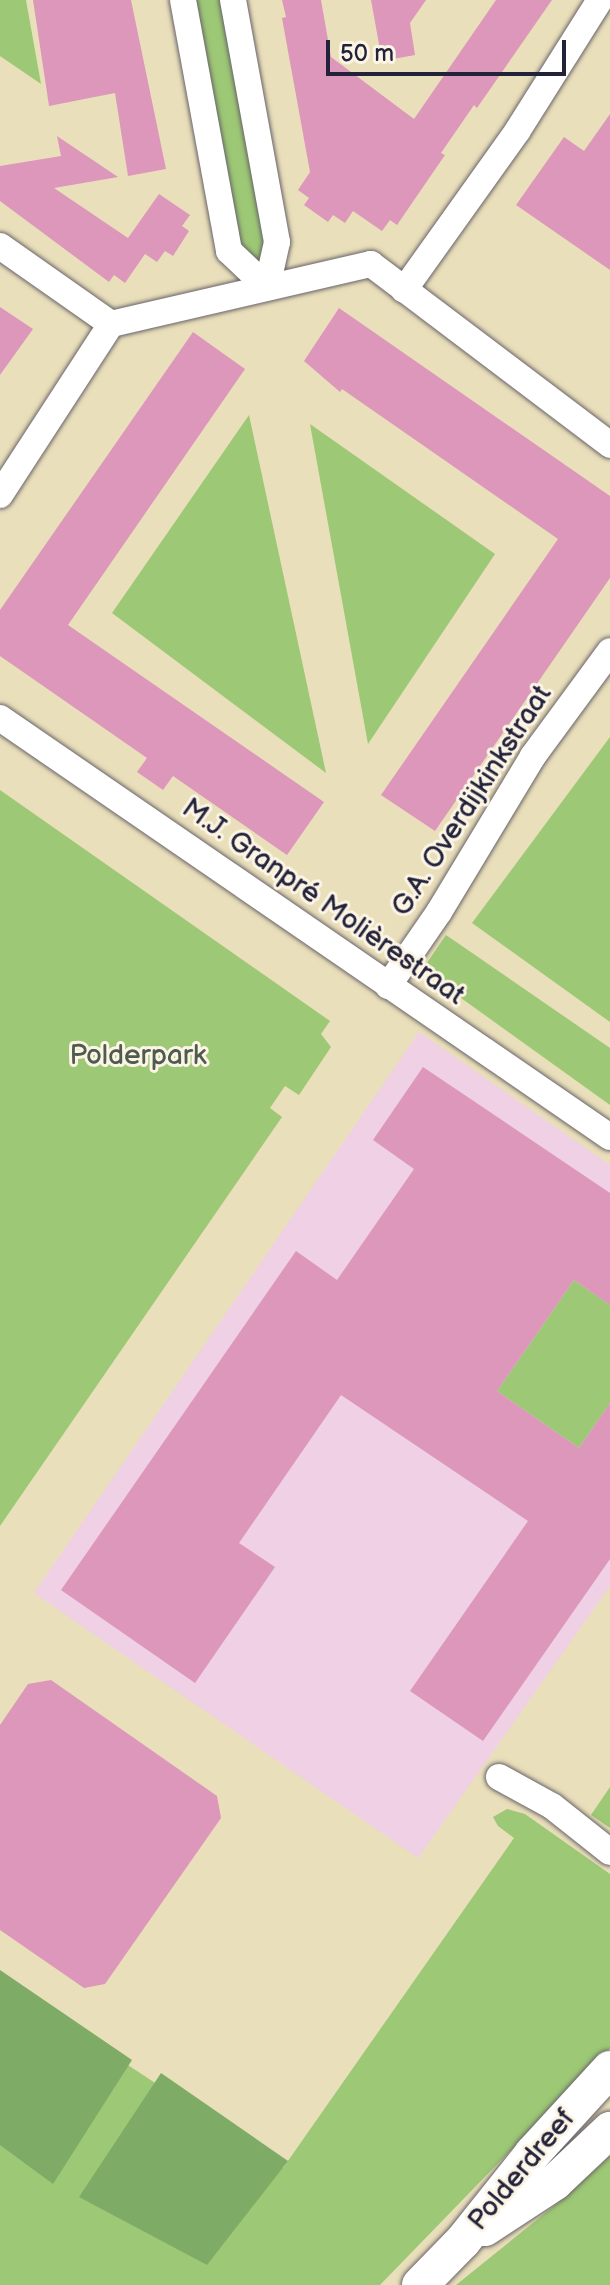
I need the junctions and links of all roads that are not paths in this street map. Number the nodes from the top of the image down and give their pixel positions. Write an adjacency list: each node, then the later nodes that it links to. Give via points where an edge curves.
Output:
1 (183, 0): 5 (street, via 229,251)
2 (233, 0): 5 (street, via 277,242)
3 (600, 0): 6 (street, via 518,130)
4 (0, 246): 7 (street)
5 (267, 287): 6 (street, via 371,264); 7 (street)
6 (404, 290): 8 (street)
7 (111, 324): 9 (street)
8 (610, 445)
9 (0, 495)
10 (610, 651): 12 (street, G.A. Overdijkinkstraat, via 533,756)
11 (0, 718): 12 (street, M.J. Granpré Molièrestraat)
12 (388, 986): 13 (street, M.J. Granpré Molièrestraat)
13 (610, 1137)
14 (499, 1777): 15 (street, via 552,1806)
15 (610, 1852)
16 (610, 2069): 18 (main road, Polderdreef)
17 (610, 2130): 18 (main road, Polderdreef, via 555,2182)
18 (463, 2241): 19 (main road)
19 (420, 2285)

